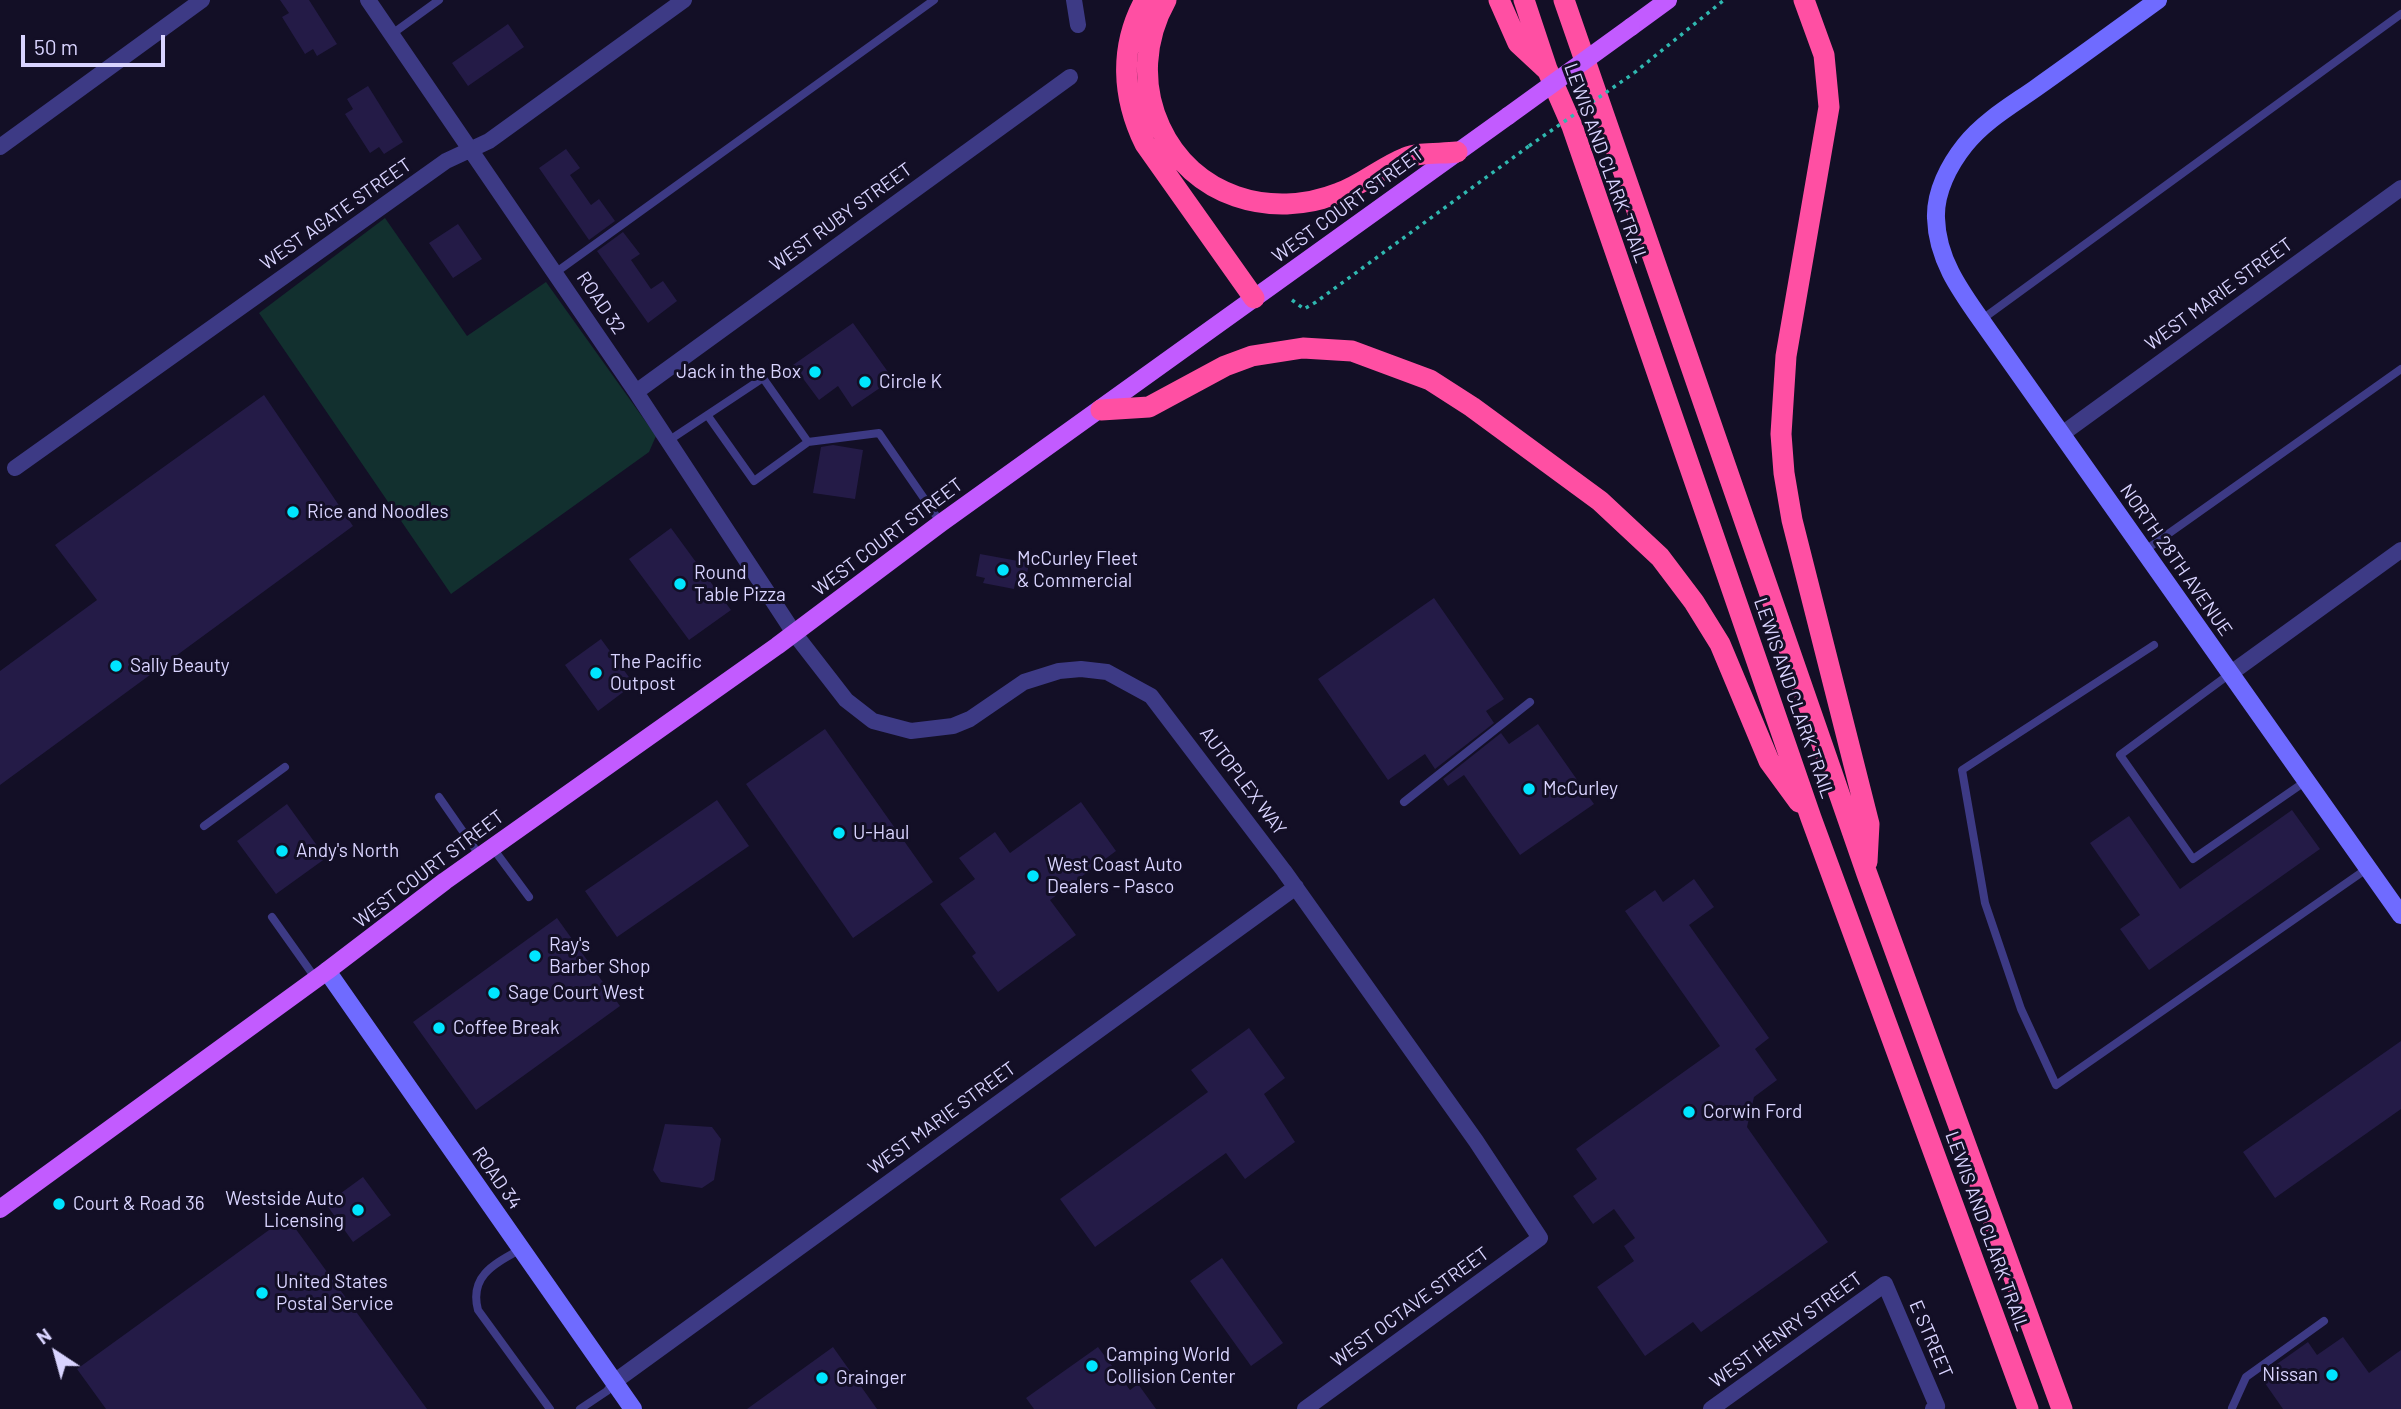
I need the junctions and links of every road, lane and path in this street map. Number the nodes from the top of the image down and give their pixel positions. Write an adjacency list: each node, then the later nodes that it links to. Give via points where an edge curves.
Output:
1 (202, 0): 21 (street)
2 (368, 0): 18 (street, ROAD 32)
3 (439, 0): 18 (lane)
4 (684, 0): 22 (street, WEST AGATE STREET, via 489,141)
5 (934, 0): 25 (lane)
6 (1074, 0): 17 (street)
7 (1144, 0): 26 (highway, via 1126,57 1135,124)
8 (1166, 0): 23 (highway, via 1151,37 1147,62 1153,114 1176,155 1221,191 1270,206 1292,206 1342,193 1406,157)
9 (1499, 0): 19 (highway, via 1518,43)
10 (1524, 0): 19 (highway, LEWIS AND CLARK TRAIL)
11 (1564, 0): 52 (highway, LEWIS AND CLARK TRAIL)
12 (1668, 0): 23 (main road, WEST COURT STREET, bridge)
13 (1724, 0): 27 (path, bridge, via 1633,72 1316,302 1304,309)
14 (1804, 0): 52 (highway, via 1824,55 1829,107 1786,356 1781,434 1792,520 1869,824)
15 (2158, 0): 28 (street, NORTH 28TH AVENUE, via 1973,136 1947,173 1936,220 1947,267)
16 (2401, 14): 28 (lane)
17 (1078, 25)
18 (392, 34): 22 (street, ROAD 32)
19 (1547, 69): 48 (highway, LEWIS AND CLARK TRAIL, via 1572,126)
20 (1070, 76): 30 (street, WEST RUBY STREET)
21 (0, 147)
22 (470, 149): 25 (street, ROAD 32); 36 (street, WEST AGATE STREET, via 446,161)
23 (1457, 152): 26 (main road, WEST COURT STREET)
24 (2401, 188): 33 (street, WEST MARIE STREET)
25 (555, 273): 30 (street, ROAD 32)
26 (1254, 298): 31 (main road, WEST COURT STREET)
27 (1292, 300)
28 (1981, 320): 33 (street, NORTH 28TH AVENUE)
29 (2401, 369): 39 (lane)
30 (636, 392): 34 (street, ROAD 32)
31 (1101, 410): 37 (main road, WEST COURT STREET); 48 (highway, via 1149,407 1252,356 1303,348 1352,351 1430,380 1600,501 1660,556 1714,634 1769,761)
32 (708, 416): 34 (lane); 35 (lane, via 763,378); 35 (lane, via 754,481)
33 (2062, 434): 39 (street, NORTH 28TH AVENUE)
34 (668, 441): 40 (street, ROAD 32)
35 (808, 442): 37 (lane, via 879,433)
36 (15, 468)
37 (941, 523): 40 (main road, WEST COURT STREET)
38 (2401, 550): 42 (street)
39 (2144, 551): 42 (street, NORTH 28TH AVENUE)
40 (794, 633): 50 (main road, WEST COURT STREET); 53 (street, AUTOPLEX WAY, via 835,688 861,713 911,731 953,726 1024,682 1059,671 1107,672 1130,682 1162,707)
41 (2154, 645): 51 (lane, via 1962,770 1985,903 2021,1009 2056,1085)
42 (2231, 673): 45 (street, NORTH 28TH AVENUE); 45 (lane, via 2120,755 2134,776 2193,859)
43 (1530, 702): 47 (lane)
44 (285, 767): 49 (lane)
45 (2306, 780): 51 (street, NORTH 28TH AVENUE)
46 (439, 797): 50 (lane)
47 (1404, 802)
48 (1811, 818): 71 (highway, LEWIS AND CLARK TRAIL)
49 (204, 826)
50 (486, 852): 54 (lane); 57 (main road, WEST COURT STREET)
51 (2368, 868): 55 (street, NORTH 28TH AVENUE)
52 (1867, 874): 72 (highway, LEWIS AND CLARK TRAIL)
53 (1296, 887): 59 (street, AUTOPLEX WAY); 63 (street, WEST MARIE STREET)
54 (529, 897)
55 (2400, 912)
56 (272, 917): 57 (lane)
57 (322, 975): 58 (main road, WEST COURT STREET); 60 (street, ROAD 34)
58 (0, 1209)
59 (1540, 1238): 68 (street, WEST OCTAVE STREET)
60 (521, 1249): 63 (street, ROAD 34); 65 (lane, via 480,1277 474,1294 481,1316)
61 (1885, 1284): 69 (street, WEST HENRY STREET); 70 (street, E STREET, via 1937,1406)
62 (2324, 1321): 64 (lane, via 2246,1377)
63 (614, 1382): 66 (lane); 67 (street, ROAD 34)
64 (2232, 1408)
65 (550, 1409)
66 (580, 1409)
67 (633, 1409)
68 (1305, 1409)
69 (1711, 1409)
70 (1933, 1409)
71 (2028, 1409)
72 (2062, 1409)

